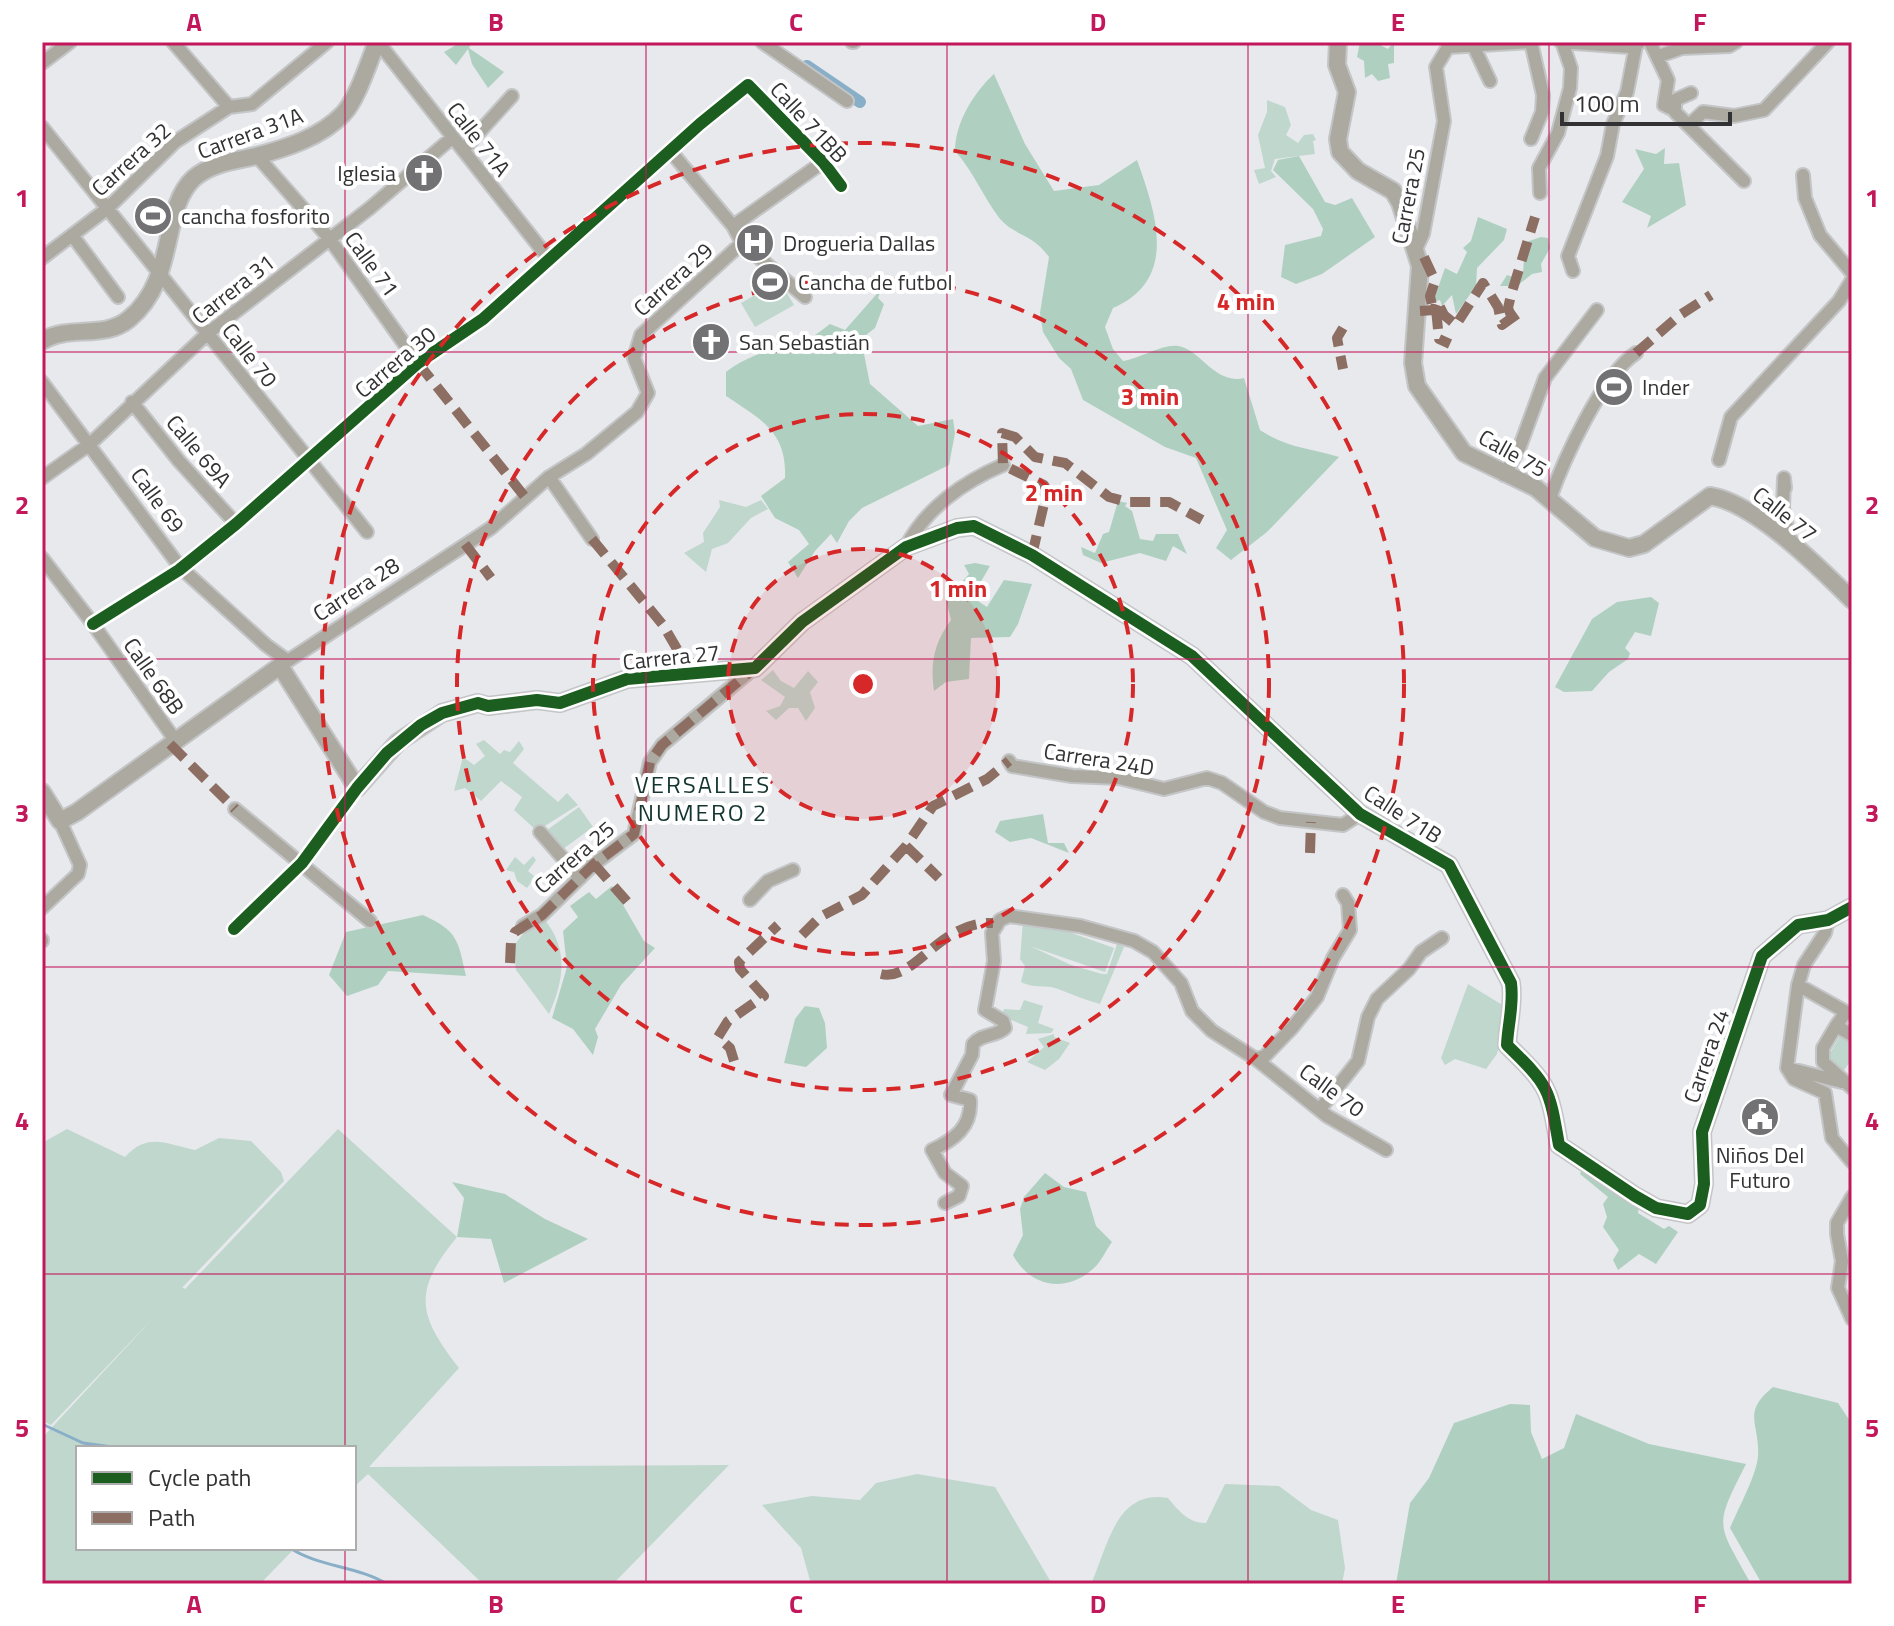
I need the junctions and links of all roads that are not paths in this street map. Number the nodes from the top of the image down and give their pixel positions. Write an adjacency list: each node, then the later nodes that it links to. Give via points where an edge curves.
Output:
1 (70, 42): 16 (street)
2 (173, 42): 23 (street)
3 (327, 42): 23 (street, Carrera 32, via 252,104)
4 (378, 42): 26 (street, Calle 71A); 30 (street, Carrera 31A, via 343,114 312,137)
5 (762, 42): 22 (street)
6 (1338, 42): 41 (street, via 1337,65 1347,92 1340,152 1358,171 1393,191)
7 (1529, 42): 14 (street); 27 (street, via 1543,95)
8 (1561, 42): 12 (street); 35 (street, via 1571,68 1570,88 1558,133 1539,168)
9 (1650, 42): 15 (street)
10 (1736, 42): 15 (street)
11 (1828, 42): 24 (street, via 1764,110 1734,116 1703,112)
12 (1639, 43): 44 (street, via 1607,156 1568,256)
13 (1450, 44): 14 (street); 41 (street, Carrera 25, via 1436,67 1444,121)
14 (1473, 45): 17 (street)
15 (1659, 56): 21 (street, via 1668,80 1664,105 1670,108)
16 (42, 63)
17 (1490, 81)
18 (748, 85): 29 (street, Carrera 30); 31 (street, Calle 71BB)
19 (1691, 93): 21 (street)
20 (512, 96): 28 (street)
21 (1675, 100): 24 (street, via 1675,112)
22 (847, 101)
23 (229, 107): 36 (street, Carrera 32, via 175,142)
24 (1689, 125): 33 (street)
25 (42, 127): 36 (street, Calle 70)
26 (453, 137): 28 (street, Calle 71A); 39 (street, Carrera 31)
27 (1531, 139)
28 (463, 150): 43 (street, Calle 71A)
29 (672, 153): 37 (street); 43 (street, Carrera 30)
30 (257, 156): 39 (street, Calle 71); 46 (street, Carrera 31A, via 205,170 189,184)
31 (823, 162): 34 (street, Calle 71BB); 37 (street, Carrera 29)
32 (1803, 175): 45 (street, via 1805,198 1820,235)
33 (1744, 181)
34 (841, 186)
35 (1540, 193)
36 (108, 208): 38 (street, Carrera 32); 46 (street, Calle 70)
37 (733, 226): 40 (street)
38 (72, 235): 42 (street, Carrera 32); 48 (street)
39 (329, 238): 53 (street, Carrera 31); 56 (street, Calle 71)
40 (742, 243): 49 (street); 59 (street, Carrera 29, via 641,335 634,358)
41 (1417, 247): 57 (street, Carrera 25, via 1421,287)
42 (42, 258)
43 (549, 259): 56 (street, Carrera 30, via 483,319)
44 (1573, 271)
45 (1852, 273)
46 (160, 276): 53 (street, Calle 70); 54 (street, Carrera 31A, via 125,323 113,329 64,331)
47 (1852, 280): 50 (street)
48 (118, 297)
49 (805, 297)
50 (1839, 301): 51 (street); 62 (street, via 1731,417)
51 (1852, 307)
52 (1597, 310): 65 (street, via 1545,378)
53 (208, 333): 60 (street, Carrera 31); 63 (street, Calle 70)
54 (42, 341)
55 (1636, 353): 70 (street, via 1623,361 1606,386)
56 (418, 363): 63 (street, Carrera 30)
57 (1413, 363): 65 (street, Calle 75, via 1428,406 1464,453)
58 (42, 382): 61 (street, Calle 69)
59 (648, 393): 66 (street, Carrera 28, via 637,412)
60 (132, 402): 61 (street, Carrera 31); 71 (street, Calle 69A)
61 (90, 444): 67 (street, Carrera 31); 77 (street, Calle 69)
62 (1719, 460)
63 (309, 461): 71 (street, Carrera 30); 72 (street, Calle 70)
64 (1003, 465): 75 (street, via 975,476 948,496)
65 (1504, 475): 70 (street, Calle 75, via 1536,488)
66 (549, 477): 73 (street); 80 (street, Carrera 28, via 491,528)
67 (42, 478)
68 (1785, 488): 74 (street, via 1784,478)
69 (1725, 499): 70 (street, Calle 75, via 1710,496 1644,544 1629,548 1595,538); 74 (street, Calle 77)
70 (1549, 501)
71 (236, 524): 77 (street, Carrera 30)
72 (367, 532)
73 (592, 539)
74 (1790, 541): 78 (street, Calle 77)
75 (906, 547): 81 (street, via 802,622); 88 (street, Calle 71B, via 974,526 1032,555 1192,656)
76 (42, 558): 79 (street, Calle 68B)
77 (181, 568): 79 (street, Carrera 30); 80 (street, Calle 69)
78 (1852, 600)
79 (93, 624): 82 (street, Calle 68B)
80 (284, 663): 82 (street, Carrera 28); 84 (street, Calle 69)
81 (755, 668): 84 (street, Carrera 27, via 627,679 560,703 478,703 442,713 398,742); 92 (street, Carrera 25, via 662,745 650,762 634,834)
82 (175, 740): 87 (street, Carrera 28, via 77,812)
83 (1009, 761): 88 (street, Carrera 24D, via 1012,766 1119,778 1164,789 1207,778 1280,818 1343,825)
84 (357, 788): 90 (street, Carrera 27)
85 (42, 792): 87 (street)
86 (235, 809): 90 (street)
87 (51, 814): 96 (street, via 80,865 78,874)
88 (1360, 814): 112 (street, Calle 71B, via 1456,873 1511,983 1514,1004 1507,1045 1550,1094 1559,1145)
89 (540, 832): 92 (street)
90 (302, 863): 98 (street); 100 (street, Carrera 27)
91 (793, 870): 94 (street, via 768,881)
92 (580, 878): 99 (street, Carrera 25)
93 (1343, 895): 106 (street, via 1350,930 1317,997 1265,1056)
94 (750, 900)
95 (1852, 907): 97 (street, Carrera 24)
96 (42, 908)
97 (1828, 920): 102 (street); 112 (street, Carrera 24, via 1798,925 1762,956 1702,1132 1700,1205 1688,1214 1656,1208)
98 (370, 921)
99 (523, 926)
100 (234, 929)
101 (1442, 938): 109 (street, via 1421,952 1377,999 1358,1061)
102 (1798, 985): 103 (street); 107 (street)
103 (1849, 1014): 104 (street)
104 (1836, 1026): 105 (street); 108 (street, via 1823,1048 1823,1062)
105 (1852, 1035)
106 (1256, 1059): 109 (street, Calle 70); 114 (street, Calle 70, via 1212,1031 1192,1011 1181,983 1165,964 1134,941 1080,926 1009,916 1000,920 992,933 994,961 985,1010 1005,1028 973,1044 951,1095 970,1100 971,1115 964,1129 932,1150 945,1173 962,1186 959,1196)
107 (1787, 1068): 108 (street); 111 (street, via 1794,1079 1825,1093 1832,1138)
108 (1852, 1088)
109 (1320, 1109): 110 (street, Calle 70)
110 (1386, 1150)
111 (1852, 1162)
112 (1635, 1196)
113 (1852, 1197): 115 (street, via 1837,1223 1842,1261 1838,1288)
114 (945, 1203)
115 (1852, 1319)

